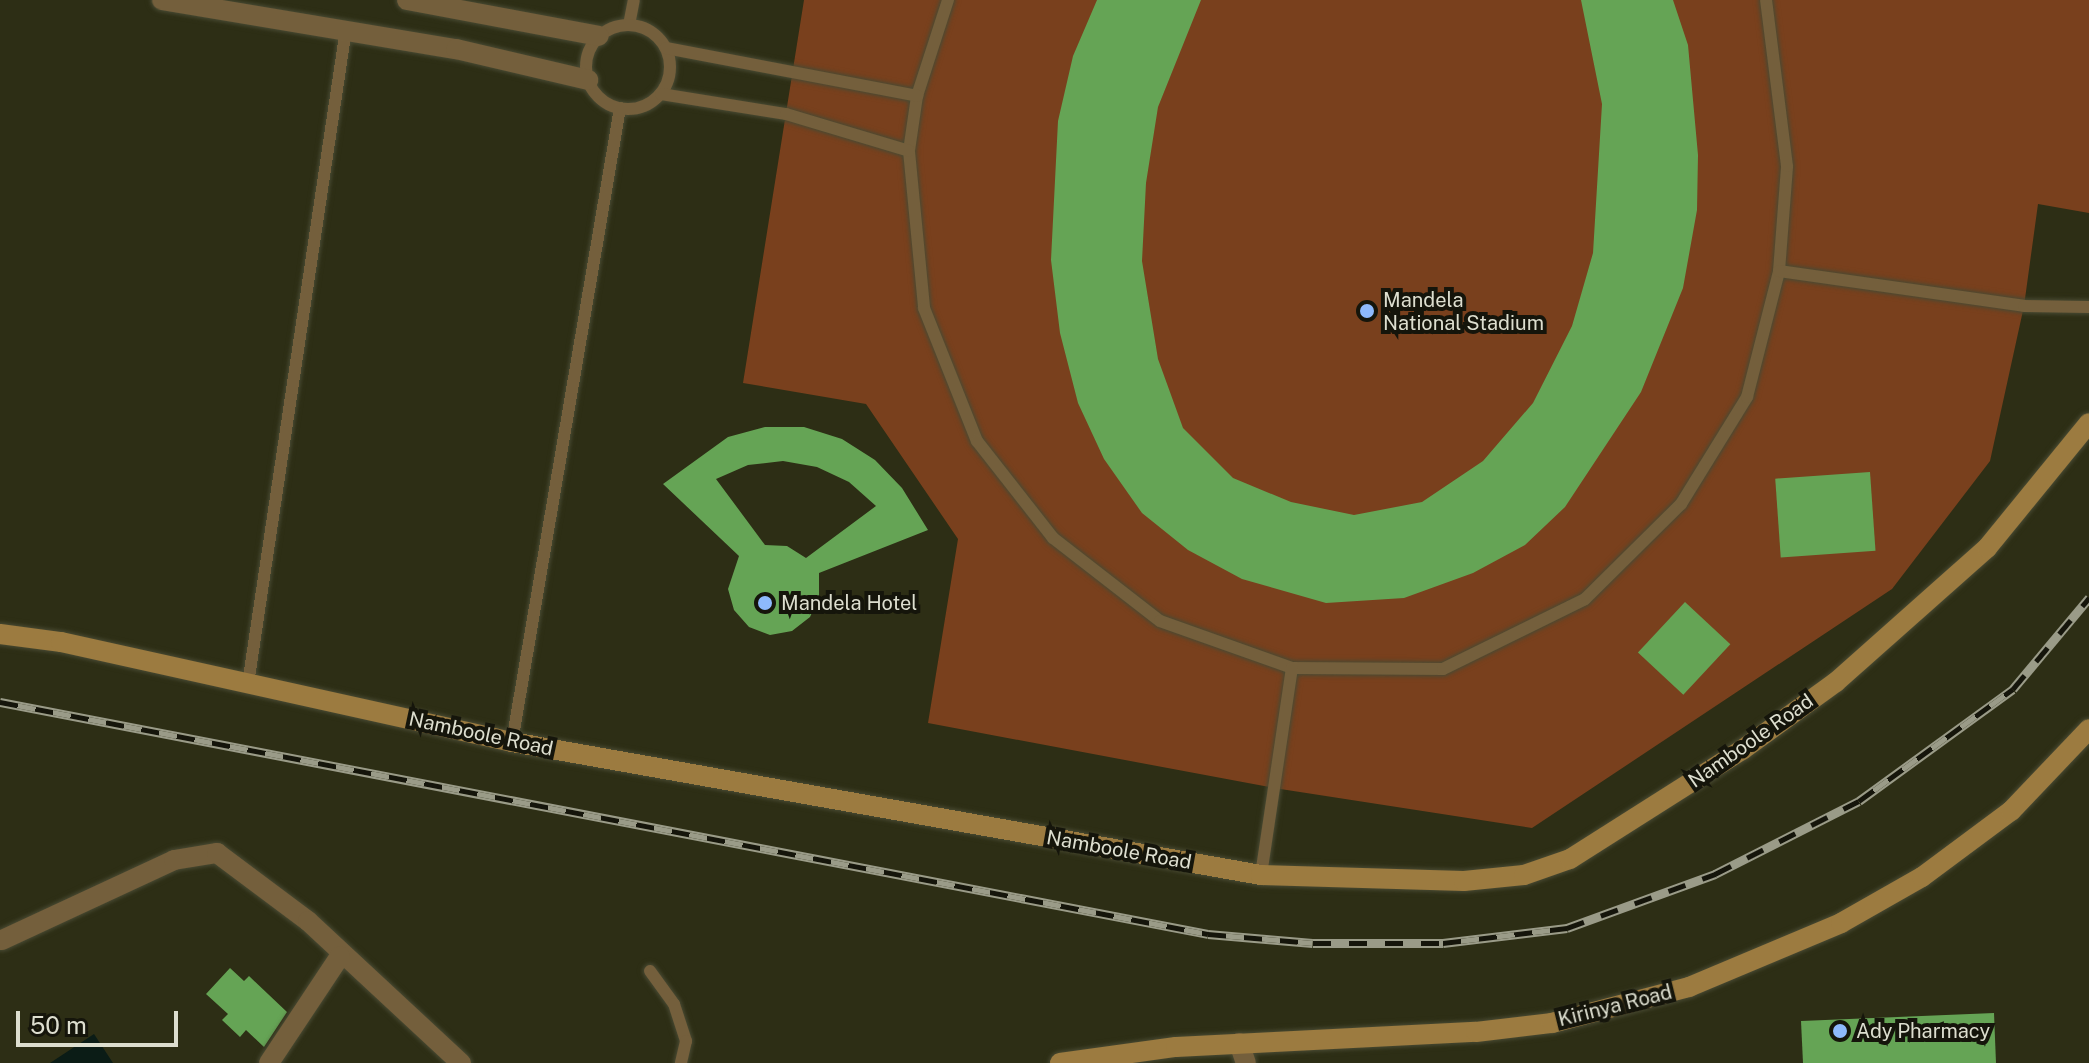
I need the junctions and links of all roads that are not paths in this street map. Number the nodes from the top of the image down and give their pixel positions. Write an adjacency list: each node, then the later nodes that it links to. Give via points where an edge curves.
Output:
1 (162, 0): 7 (street)
2 (407, 0): 8 (street)
3 (634, 0): 6 (lane)
4 (948, 0): 12 (lane)
5 (1766, 0): 15 (lane, via 1787,166)
6 (629, 25): 8 (lane); 9 (lane, via 644,28)
7 (346, 29): 10 (street); 20 (lane)
8 (599, 36): 10 (lane, via 587,56)
9 (666, 48): 11 (lane, via 670,64); 12 (lane)
10 (588, 80): 13 (lane, via 606,103)
11 (661, 94): 13 (lane, via 649,104); 14 (lane, via 786,114)
12 (917, 96): 14 (lane)
13 (620, 108): 22 (lane)
14 (909, 151): 19 (lane, via 924,308 977,441 1053,538 1160,621)
15 (1779, 271): 16 (lane, via 2024,306); 19 (lane, via 1747,397 1681,504 1585,599 1443,669)
16 (2089, 307)
17 (2089, 423): 23 (street, Namboole Road, via 1987,548 1904,625 1742,750 1570,859 1524,875 1464,881)
18 (0, 634): 20 (street, Namboole Road)
19 (1292, 668): 23 (lane)
20 (248, 684): 22 (street, Namboole Road)
21 (2089, 729): 27 (street, Kirinya Road, via 2011,811 1922,877 1841,923 1689,987 1552,1023 1476,1032)
22 (512, 742): 23 (street, Namboole Road)
23 (1261, 875)
24 (2, 940): 25 (street, via 174,860 217,853 308,921)
25 (340, 956): 28 (street); 29 (street)
26 (650, 971): 30 (lane, via 674,1004 686,1041)
27 (1239, 1043): 31 (street, Kirinya Road); 32 (street)
28 (269, 1063)
29 (461, 1063)
30 (681, 1063)
31 (1060, 1063)
32 (1246, 1063)

